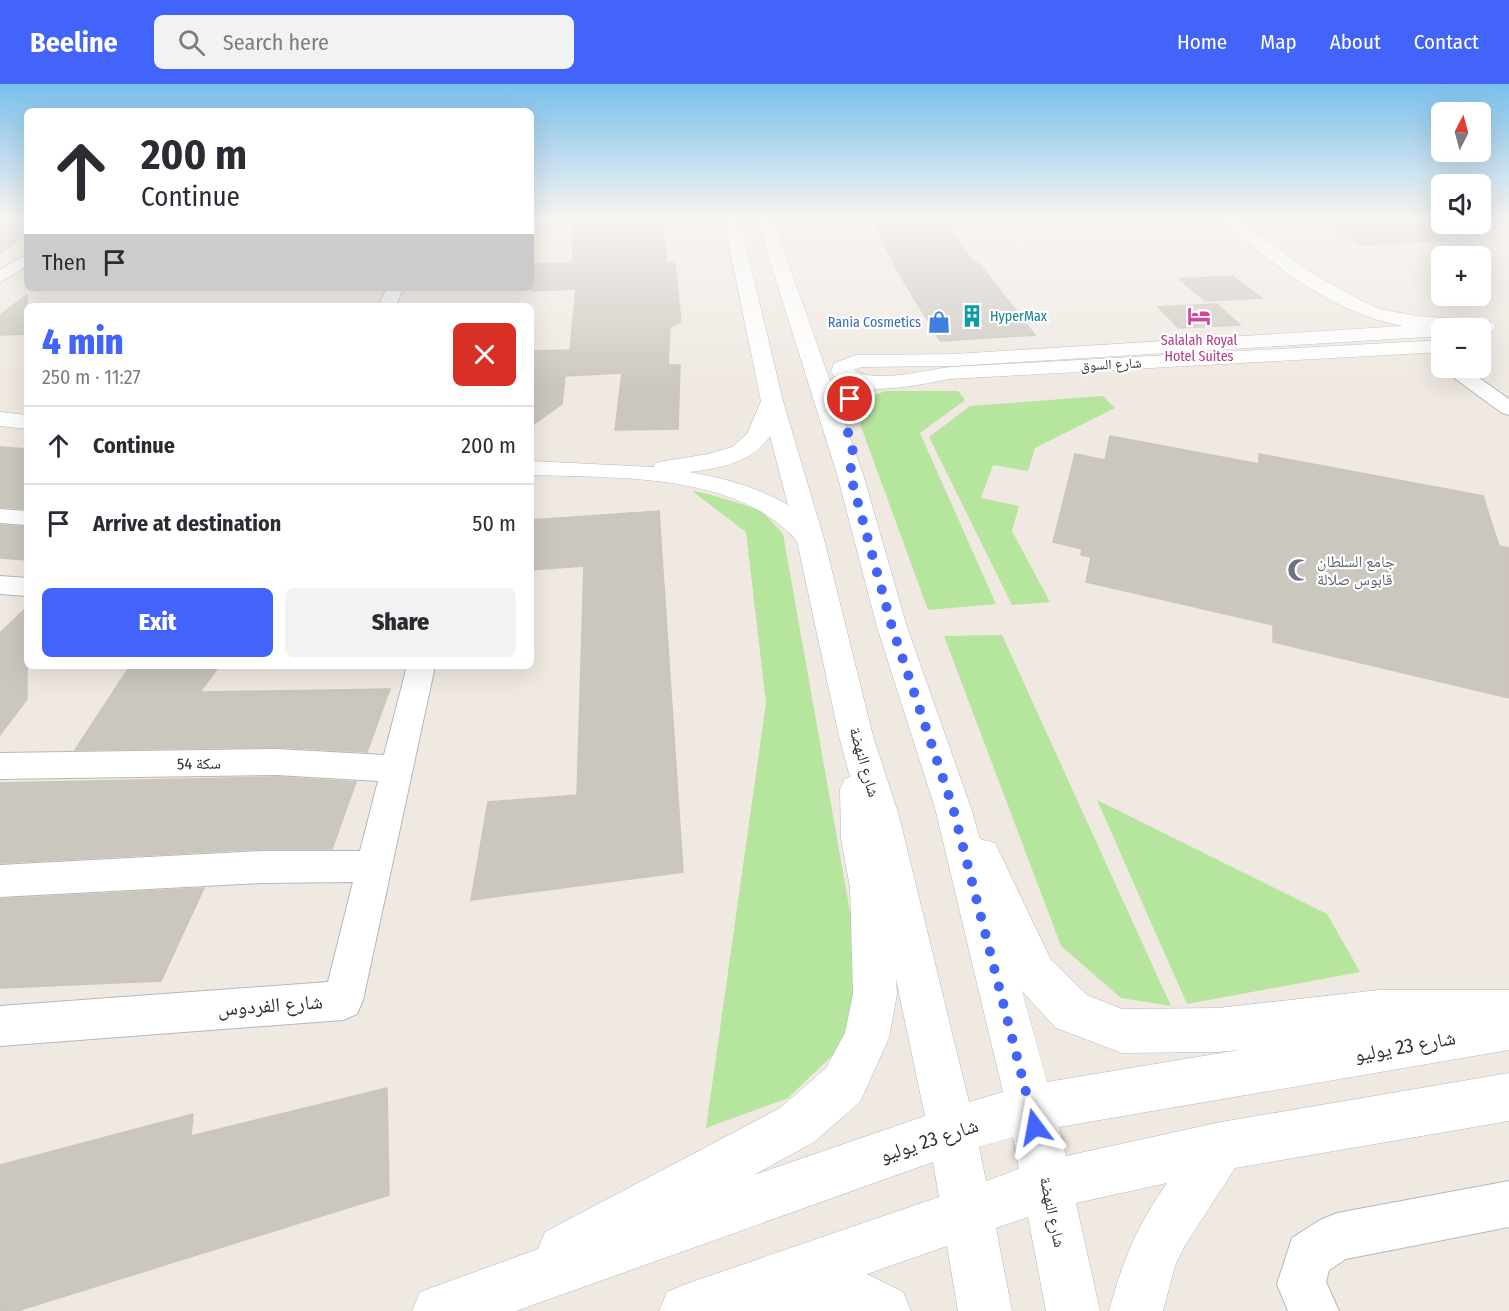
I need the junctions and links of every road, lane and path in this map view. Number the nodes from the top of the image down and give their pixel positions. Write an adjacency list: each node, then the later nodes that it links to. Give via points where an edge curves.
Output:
1 (743, 274): 15 (main road, شارع النهضة)
2 (783, 274): 5 (main road, شارع النهضة)
3 (1282, 274): 7 (main road)
4 (1305, 274): 6 (main road)
5 (792, 302): 12 (main road, via 803,310 817,337 831,348); 21 (main road, شارع النهضة)
6 (1366, 310): 7 (main road, via 1363,318); 8 (main road)
7 (1328, 315): 10 (main road, via 1327,326 1318,331)
8 (1431, 325)
9 (1431, 331): 10 (main road, شارع السوق)
10 (1252, 342): 12 (main road, شارع السوق, via 1082,345)
11 (1431, 347): 14 (main road, شارع السوق, via 950,373)
12 (901, 361): 14 (main road, via 857,362 842,372 851,380)
13 (1467, 378): 16 (street)
14 (888, 381): 21 (main road, via 861,390 846,405 844,419 853,452)
15 (772, 401): 20 (main road, via 761,430 747,448 714,461); 24 (main road, شارع النهضة)
16 (1509, 409)
17 (0, 419): 18 (main road)
18 (24, 422)
19 (534, 468): 20 (main road)
20 (636, 472): 24 (main road, via 730,488 786,515)
21 (850, 474): 29 (main road, شارع النهضة, via 892,627)
22 (0, 516): 23 (street)
23 (24, 518)
24 (810, 539): 26 (main road, شارع النهضة)
25 (421, 669): 28 (street, شارع الفردوس)
26 (856, 736): 37 (main road, شارع النهضة, via 880,816); 42 (main road, via 860,839 870,887 875,994 866,1038 843,1084 797,1125)
27 (0, 766): 28 (street, سكة 54, via 277,762)
28 (398, 769): 30 (street, شارع الفردوس)
29 (943, 773): 32 (main road, via 1036,975 1071,1012 1122,1031 1218,1030 1379,1012); 36 (main road, شارع النهضة)
30 (374, 866): 31 (street, via 262,867); 33 (street, شارع الفردوس, via 343,1000)
31 (0, 881)
32 (1509, 1012)
33 (0, 1026)
34 (1509, 1028): 36 (main road, شارع 23 يوليو)
35 (1509, 1097): 38 (main road)
36 (1031, 1108): 37 (main road, شارع 23 يوليو); 39 (main road, شارع النهضة)
37 (952, 1131): 41 (main road, شارع النهضة); 42 (main road, شارع 23 يوليو)
38 (1221, 1146): 39 (main road); 47 (main road, via 1150,1260)
39 (1047, 1185): 41 (main road); 46 (main road, شارع النهضة)
40 (1509, 1204): 48 (street, via 1337,1237 1309,1255 1301,1284)
41 (968, 1212): 43 (main road); 45 (main road, شارع النهضة)
42 (455, 1306)
43 (699, 1306): 44 (main road, via 803,1289 869,1302)
44 (885, 1311)
45 (986, 1311)
46 (1073, 1311)
47 (1136, 1311)
48 (1314, 1311)

